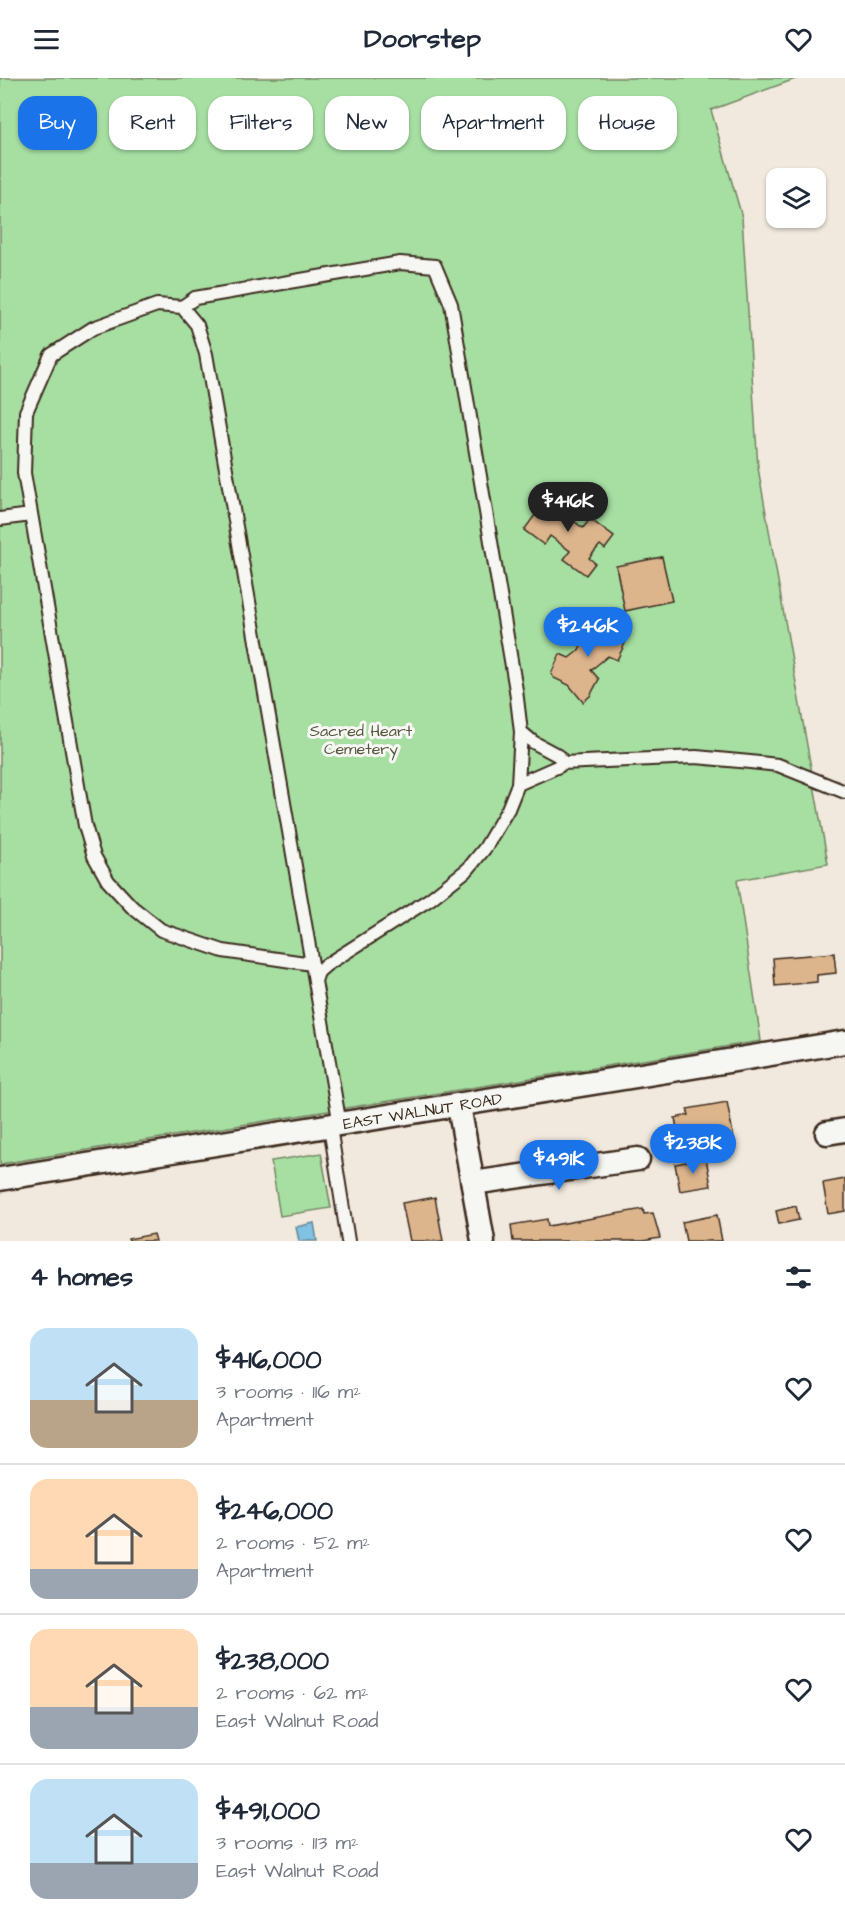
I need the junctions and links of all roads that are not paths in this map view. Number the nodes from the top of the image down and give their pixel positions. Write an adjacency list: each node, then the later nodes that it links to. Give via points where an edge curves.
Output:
1 (182, 307): 2 (lane, via 157,305 93,328 51,355 26,412 24,473); 4 (lane, via 204,296 400,263 435,266 451,304); 8 (lane, via 197,326 206,354)
2 (31, 515): 3 (lane); 8 (lane, via 85,826 94,856 108,881 161,930 224,951)
3 (0, 519)
4 (521, 732): 5 (lane, via 559,756); 6 (lane)
5 (562, 763): 6 (lane); 7 (lane, via 696,756 778,765)
6 (518, 784): 9 (lane, via 486,848 468,869 430,899 326,964)
7 (845, 792)
8 (312, 964): 9 (lane)
9 (315, 981): 12 (lane)
10 (845, 1042): 11 (street, EAST WALNUT ROAD)
11 (459, 1106): 12 (street, EAST WALNUT ROAD); 15 (street)
12 (335, 1126): 14 (street, EAST WALNUT ROAD); 16 (lane)
13 (638, 1159): 15 (street)
14 (0, 1179)
15 (473, 1183): 17 (street)
16 (348, 1241)
17 (483, 1241)

